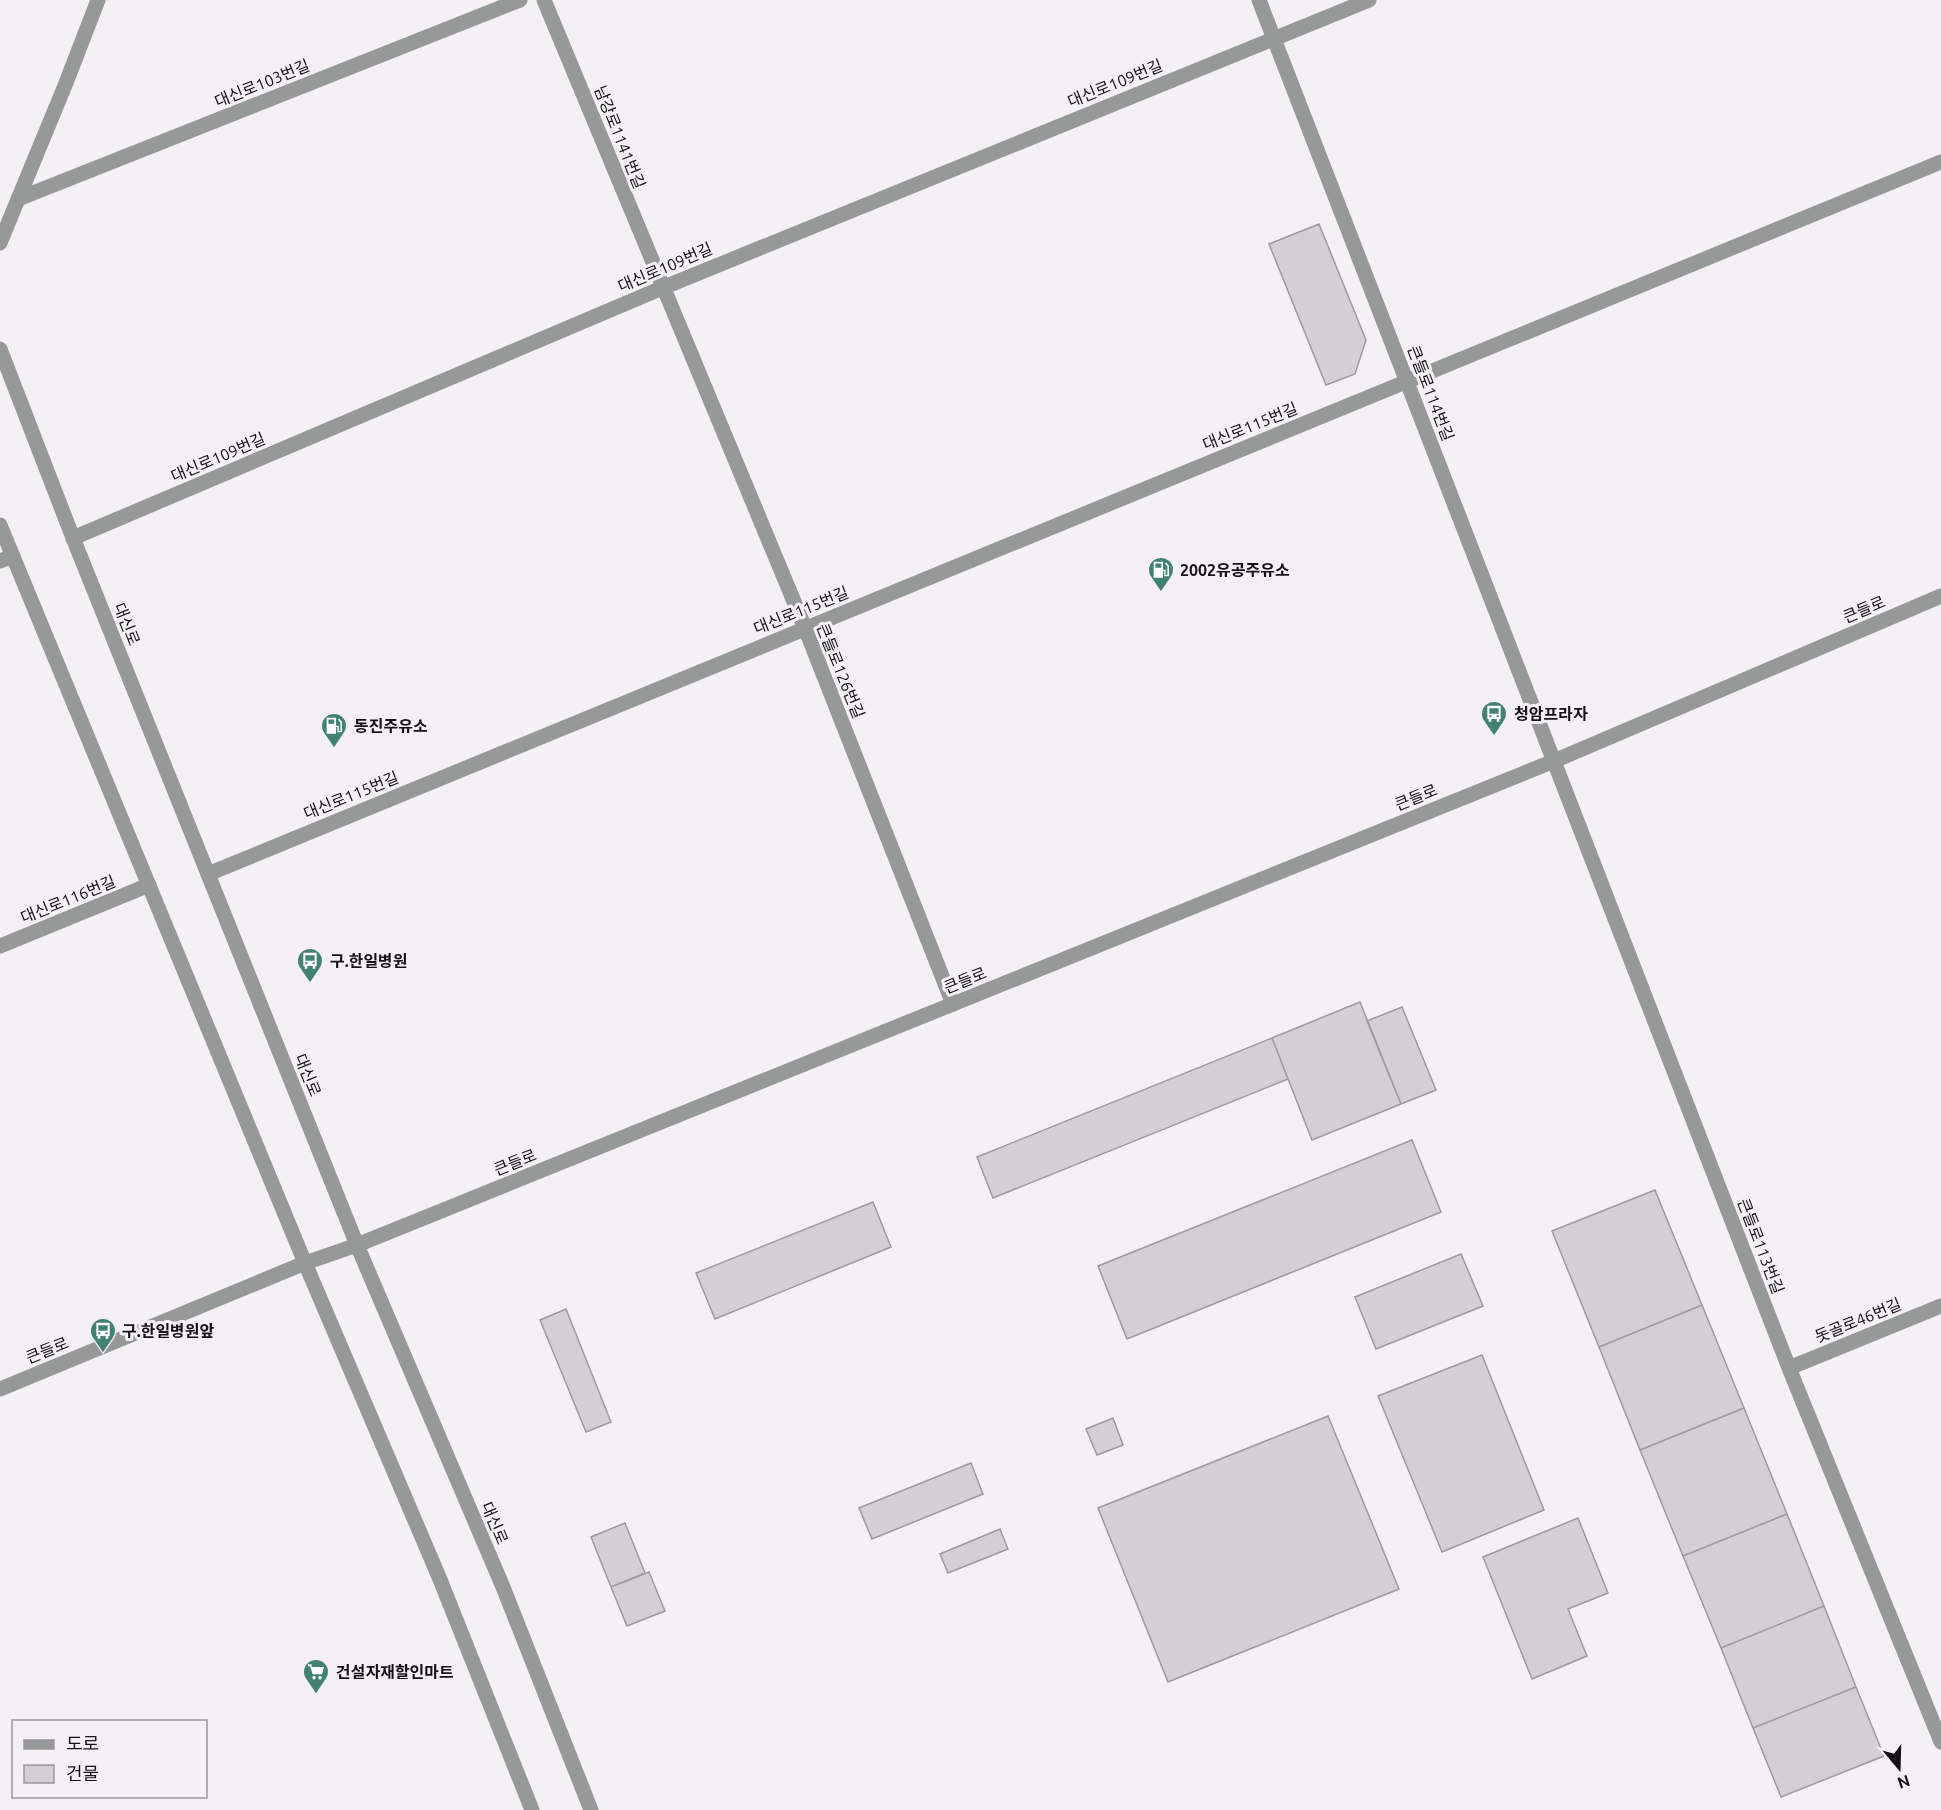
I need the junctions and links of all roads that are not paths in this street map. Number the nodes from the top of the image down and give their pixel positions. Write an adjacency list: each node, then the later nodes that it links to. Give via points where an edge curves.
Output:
1 (98, 0): 8 (street)
2 (520, 0): 8 (street, 대신로103번길)
3 (544, 0): 10 (street, 남강로1141번길)
4 (1259, 0): 6 (street, 큰들로114번길)
5 (1369, 0): 6 (street, 대신로109번길)
6 (1275, 38): 10 (street, 대신로109번길); 12 (street, 큰들로114번길)
7 (1941, 162): 12 (street, 대신로115번길)
8 (18, 199): 9 (street)
9 (0, 243)
10 (662, 288): 14 (street, 대신로109번길); 17 (street, 큰들로126번길)
11 (0, 350): 14 (street, 대신로)
12 (1407, 381): 17 (street, 대신로115번길); 18 (street, 큰들로114번길)
13 (0, 525): 15 (street)
14 (73, 538): 19 (street, 대신로)
15 (7, 559): 20 (street)
16 (1941, 596): 18 (street, 큰들로)
17 (805, 628): 19 (street, 대신로115번길); 22 (street, 큰들로126번길)
18 (1554, 761): 22 (street, 큰들로); 26 (street, 큰들로113번길)
19 (208, 874): 23 (street, 대신로)
20 (149, 885): 21 (street, 대신로116번길); 24 (street)
21 (0, 946)
22 (953, 1004): 23 (street, 큰들로)
23 (357, 1245): 24 (street, 큰들로); 30 (street, 대신로, via 502,1587)
24 (305, 1263): 27 (street, 큰들로); 29 (street, via 439,1577)
25 (1941, 1306): 26 (street, 돗골로46번길)
26 (1789, 1368): 28 (street, 큰들로113번길)
27 (0, 1389)
28 (1941, 1742)
29 (532, 1810)
30 (591, 1810)

